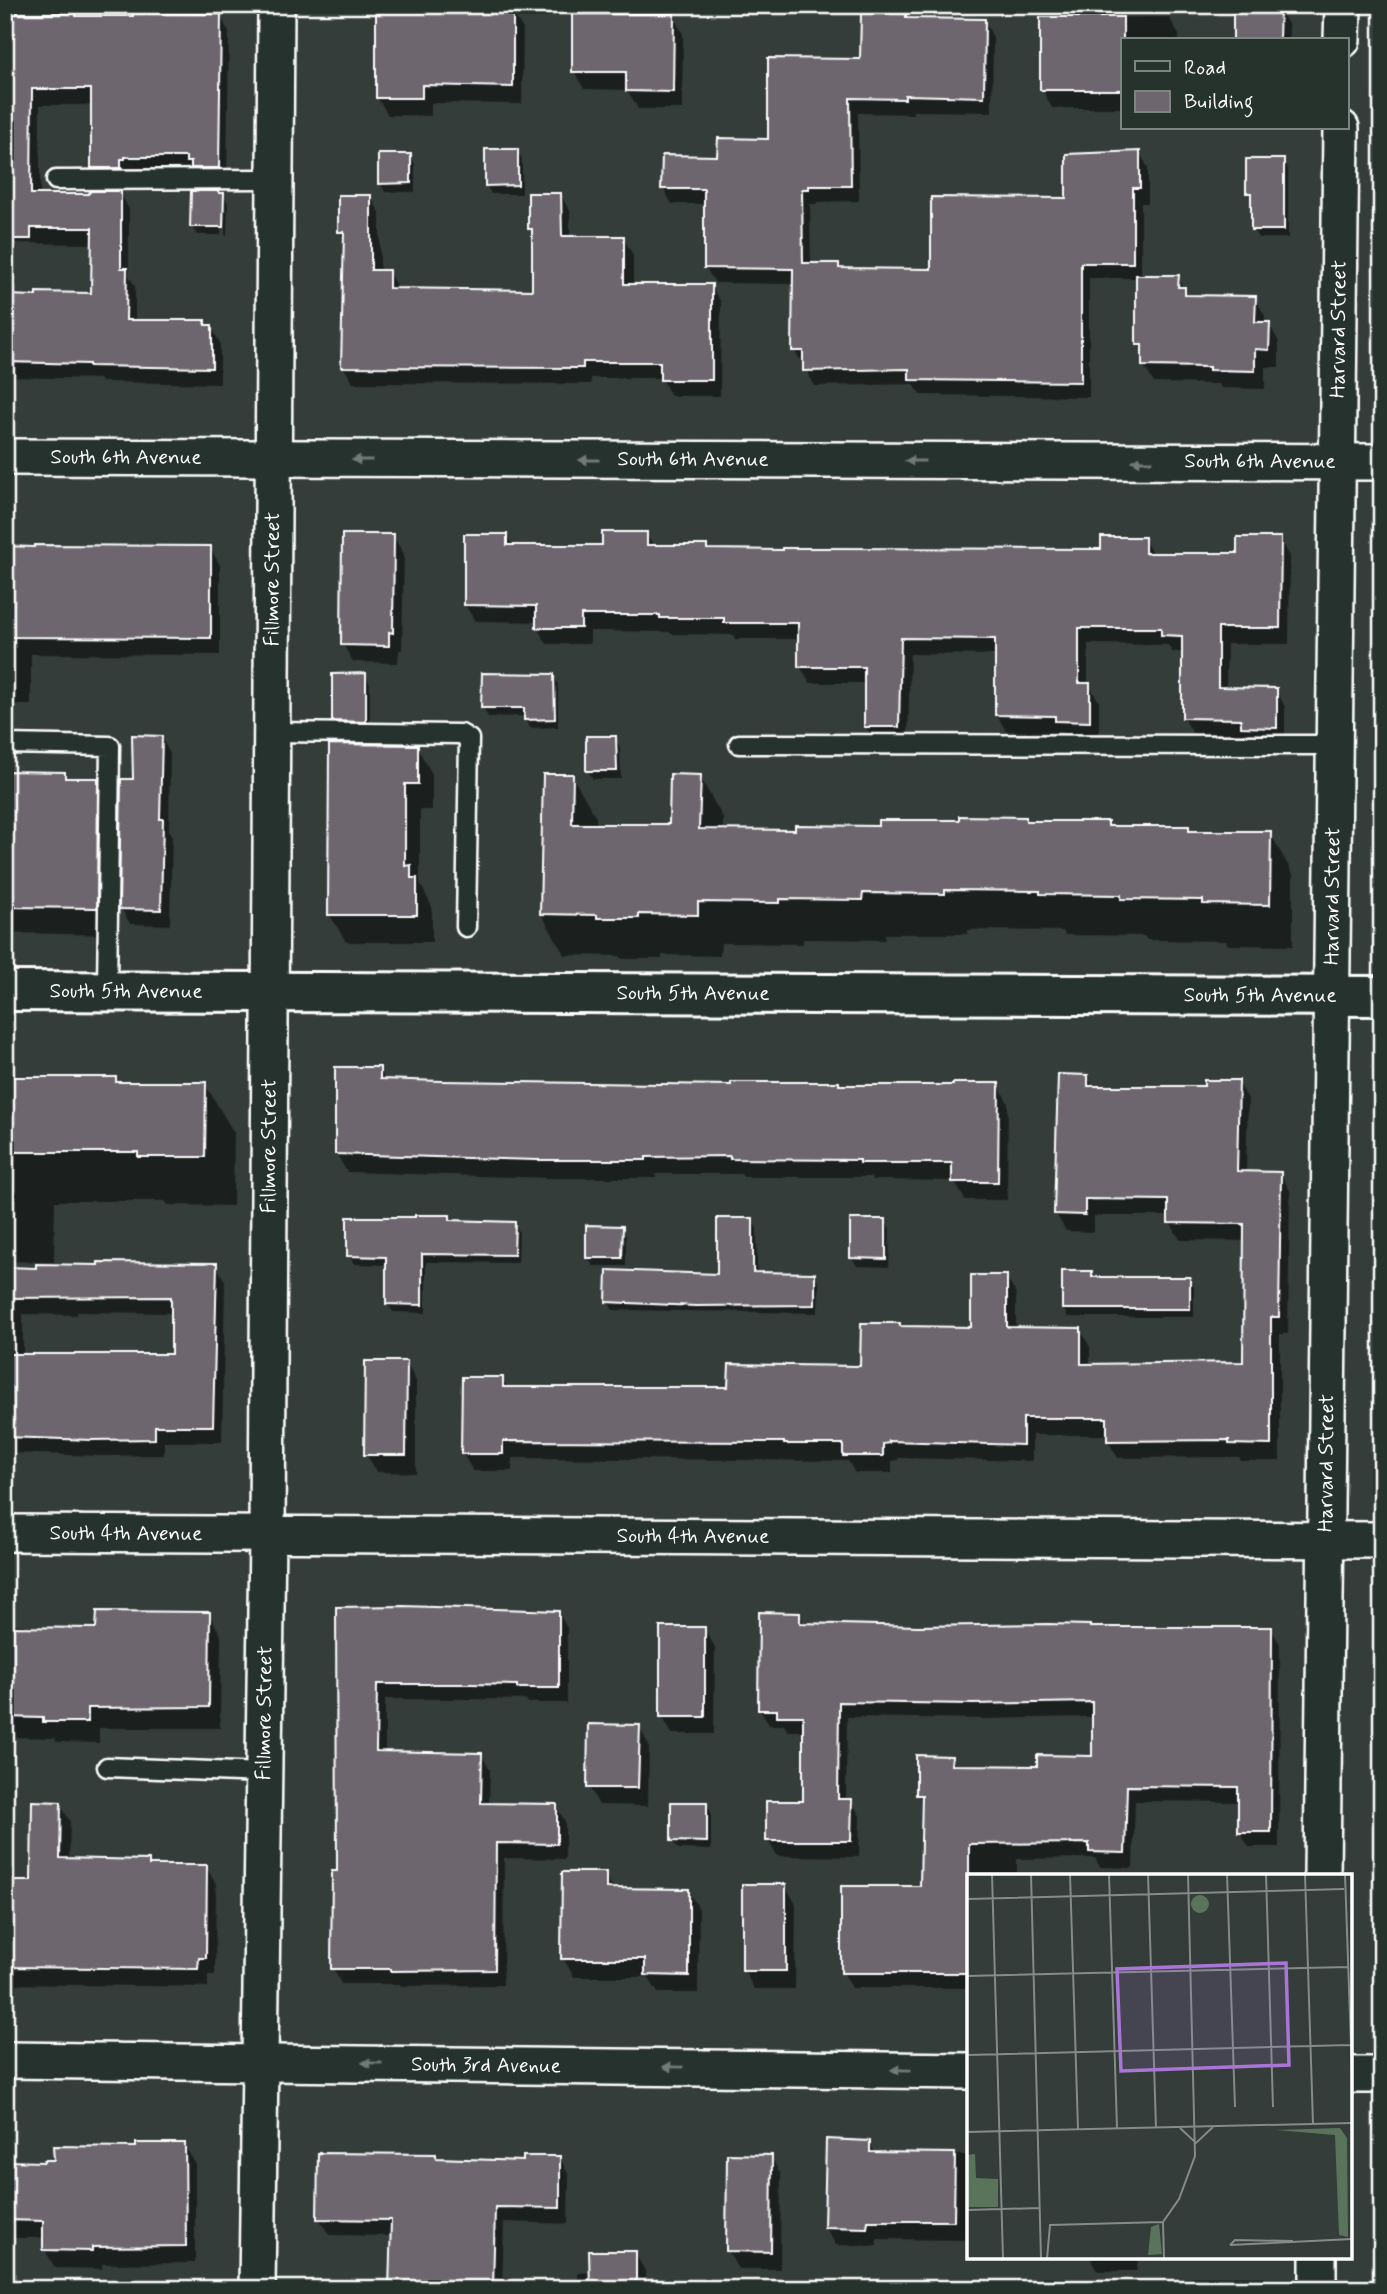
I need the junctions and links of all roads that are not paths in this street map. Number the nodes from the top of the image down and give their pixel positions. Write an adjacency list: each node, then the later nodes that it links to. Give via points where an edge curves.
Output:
1 (276, 5): 5 (street, Fillmore Street)
2 (1343, 5): 3 (street)
3 (1342, 38)
4 (1341, 130): 9 (street, Harvard Street)
5 (275, 179): 6 (lane); 8 (street, Fillmore Street)
6 (56, 180)
7 (5, 457): 8 (street, South 6th Avenue)
8 (273, 460): 9 (street, South 6th Avenue, one-way to 8); 11 (street, Fillmore Street)
9 (1338, 462): 10 (street, South 6th Avenue); 14 (street, Harvard Street)
10 (1382, 462)
11 (271, 732): 15 (lane, via 461,734 469,738); 18 (street, Fillmore Street)
12 (5, 744): 17 (lane, via 110,747)
13 (738, 744): 14 (lane)
14 (1334, 745): 19 (street, Harvard Street)
15 (466, 927)
16 (5, 990): 17 (street, South 5th Avenue)
17 (107, 991): 18 (street, South 5th Avenue)
18 (269, 992): 19 (street, South 5th Avenue); 22 (street, Fillmore Street)
19 (1332, 995): 20 (street, South 5th Avenue); 23 (street, Harvard Street)
20 (1382, 996)
21 (5, 1534): 22 (street, South 4th Avenue)
22 (267, 1535): 23 (street, South 4th Avenue); 26 (street, Fillmore Street)
23 (1326, 1539): 24 (street, South 4th Avenue); 27 (street, Harvard Street)
24 (1382, 1540)
25 (107, 1768): 26 (lane)
26 (264, 1773): 29 (street, Fillmore Street)
27 (1322, 1874)
28 (5, 2060): 29 (street, South 3rd Avenue)
29 (260, 2062): 30 (street, South 3rd Avenue, one-way to 29); 34 (street, Fillmore Street)
30 (967, 2071)
31 (1352, 2075): 32 (street)
32 (1382, 2075)
33 (1318, 2259): 35 (street)
34 (257, 2289)
35 (1318, 2289)

